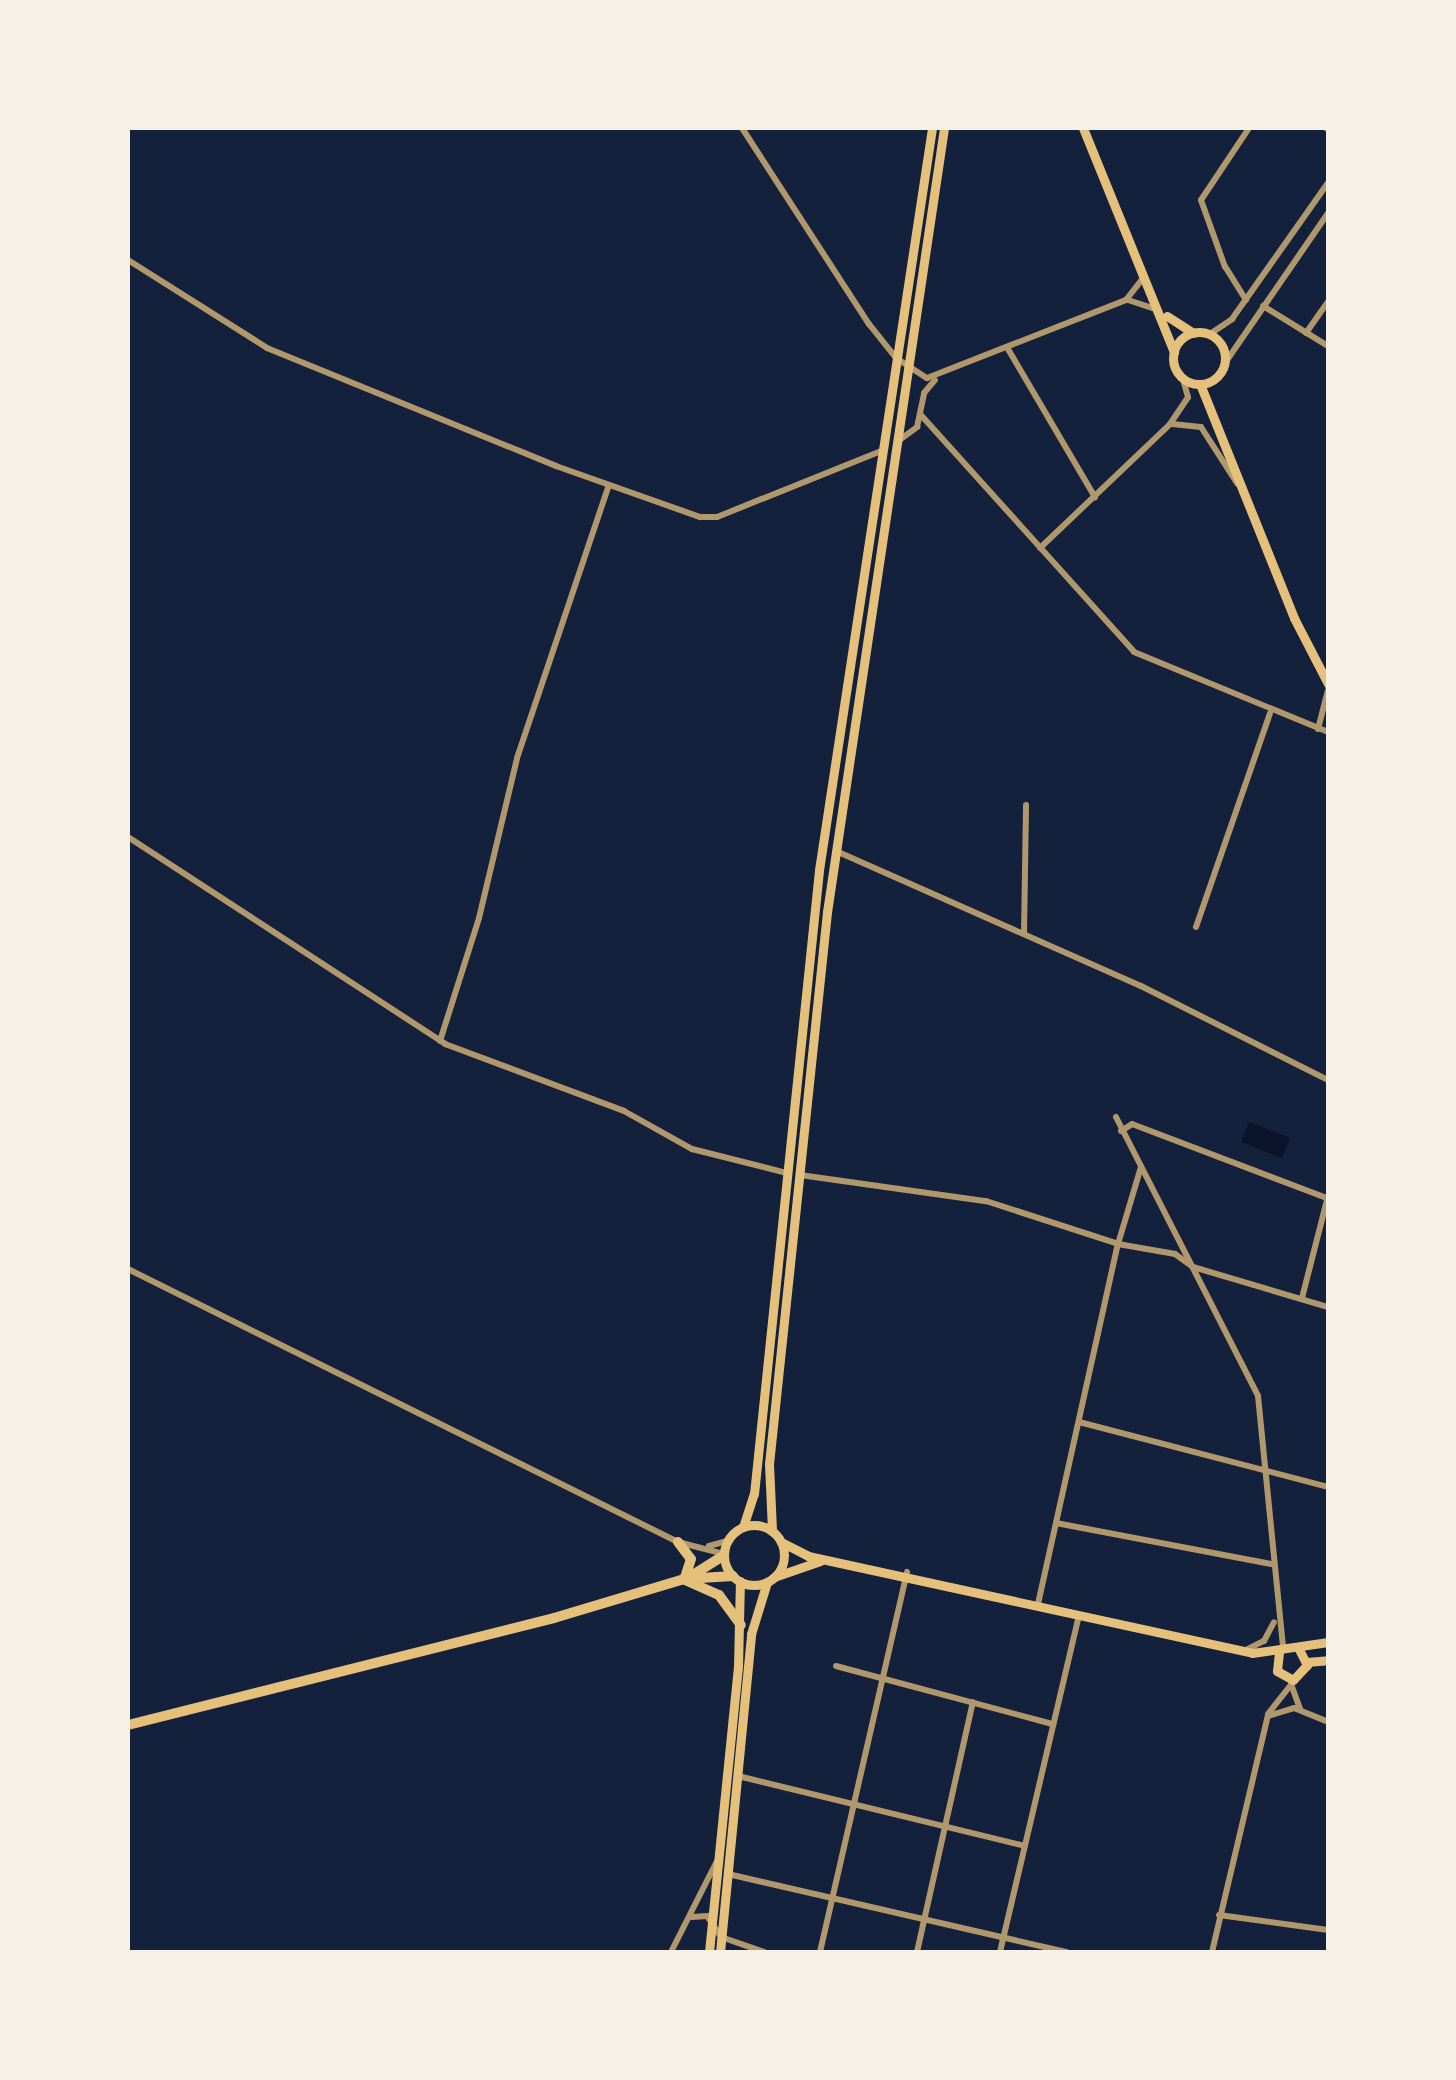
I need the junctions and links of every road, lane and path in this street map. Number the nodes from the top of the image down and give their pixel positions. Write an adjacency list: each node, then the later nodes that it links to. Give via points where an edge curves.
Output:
1 (742, 128): 22 (street)
2 (932, 128): 22 (main road)
3 (944, 128): 24 (main road)
4 (1083, 128): 9 (main road)
5 (1249, 128): 11 (street, via 1201,200 1224,267)
6 (1328, 182): 11 (street)
7 (1328, 213): 13 (street)
8 (128, 260): 32 (street, via 266,348)
9 (1146, 273): 10 (street); 14 (main road)
10 (1126, 300): 15 (street, via 1150,305); 20 (street)
11 (1246, 300): 18 (street)
12 (1328, 302): 17 (street)
13 (1263, 306): 17 (street); 23 (street)
14 (1162, 310): 15 (main road); 16 (main road)
15 (1170, 333): 21 (main road)
16 (1193, 333): 18 (main road); 21 (main road)
17 (1306, 333): 19 (street)
18 (1210, 334): 23 (main road)
19 (1328, 346)
20 (1008, 349): 26 (street); 34 (street)
21 (1174, 352): 25 (main road)
22 (896, 358): 24 (street); 31 (main road)
23 (1225, 362): 27 (main road, via 1218,377)
24 (908, 368): 26 (street); 30 (main road)
25 (1183, 379): 27 (main road); 29 (street, via 1188,397)
26 (935, 380): 28 (street)
27 (1200, 384): 33 (main road)
28 (920, 414): 30 (street, via 913,433); 35 (street)
29 (1170, 424): 33 (street, via 1201,427); 34 (street)
30 (897, 442): 42 (main road)
31 (881, 452): 32 (street, via 710,518); 50 (main road, via 818,870)
32 (608, 486): 45 (street, via 518,758)
33 (1242, 488): 36 (main road)
34 (1095, 497): 35 (street)
35 (1040, 548): 37 (street, via 1134,652)
36 (1328, 687): 38 (street)
37 (1270, 713): 38 (street); 43 (street)
38 (1318, 729): 39 (street)
39 (1328, 732)
40 (1026, 805): 44 (street)
41 (128, 836): 45 (street)
42 (835, 850): 44 (street); 51 (main road)
43 (1196, 926)
44 (1024, 935): 46 (street)
45 (440, 1041): 50 (street, via 624,1110 692,1150)
46 (1328, 1080)
47 (1116, 1117): 48 (street)
48 (1121, 1131): 49 (street); 52 (street, via 1132,1124)
49 (1141, 1167): 53 (street); 54 (street)
50 (788, 1173): 59 (main road)
51 (800, 1174): 53 (street, via 976,1199); 59 (main road)
52 (1328, 1196): 56 (street)
53 (1118, 1244): 54 (street, via 1175,1254); 58 (street)
54 (1193, 1267): 56 (street); 60 (street, via 1258,1396)
55 (128, 1269): 65 (street)
56 (1302, 1298): 57 (street)
57 (1328, 1307)
58 (1078, 1422): 60 (street); 62 (street)
59 (763, 1464): 63 (main road); 64 (main road)
60 (1264, 1470): 61 (street); 71 (street)
61 (1328, 1487)
62 (1056, 1523): 71 (street); 76 (street)
63 (743, 1526): 64 (main road); 66 (main road)
64 (772, 1530): 67 (main road)
65 (678, 1542): 68 (street); 73 (highway, via 691,1558)
66 (727, 1542): 68 (street); 69 (main road)
67 (782, 1542): 70 (main road); 75 (main road, via 784,1559)
68 (700, 1547): 69 (street)
69 (724, 1555): 73 (highway); 74 (main road)
70 (828, 1560): 72 (main road); 75 (main road)
71 (1272, 1564): 77 (street)
72 (907, 1572): 76 (main road); 88 (street)
73 (684, 1579): 74 (highway); 79 (highway, via 719,1596); 95 (highway)
74 (736, 1579): 75 (main road); 79 (main road)
75 (770, 1580): 96 (main road, via 755,1610)
76 (1038, 1604): 78 (main road)
77 (1276, 1606): 82 (street); 83 (street, via 1268,1636)
78 (1080, 1614): 83 (main road); 94 (street)
79 (741, 1625): 100 (main road)
80 (1328, 1642): 81 (main road)
81 (1299, 1649): 82 (main road); 85 (main road)
82 (1281, 1650): 83 (main road); 87 (main road)
83 (1248, 1652): 87 (main road)
84 (1328, 1660): 85 (main road)
85 (1307, 1662): 89 (main road)
86 (836, 1666): 88 (street)
87 (1275, 1667): 89 (main road)
88 (884, 1679): 90 (street); 97 (street)
89 (1291, 1681): 91 (street); 92 (street)
90 (974, 1702): 94 (street); 98 (street)
91 (1300, 1709): 92 (street); 93 (street)
92 (1268, 1716): 103 (street)
93 (1328, 1722)
94 (1053, 1724): 99 (street)
95 (128, 1725)
96 (738, 1776): 97 (street); 101 (main road)
97 (857, 1805): 98 (street); 102 (street)
98 (947, 1827): 99 (street); 105 (street)
99 (1025, 1846): 109 (street)
100 (719, 1858): 104 (street); 106 (main road)
101 (728, 1874): 102 (street); 108 (main road)
102 (834, 1897): 105 (street); 114 (street)
103 (1219, 1915): 107 (street); 118 (street)
104 (692, 1917): 106 (street, via 702,1914); 110 (street)
105 (926, 1917): 109 (street); 115 (street)
106 (712, 1922): 108 (street); 111 (main road)
107 (1328, 1930)
108 (721, 1937): 112 (main road); 113 (street)
109 (1003, 1938): 116 (street); 117 (street)
110 (671, 1952)
111 (709, 1952)
112 (720, 1952)
113 (764, 1952)
114 (820, 1952)
115 (916, 1952)
116 (1000, 1952)
117 (1067, 1952)
118 (1212, 1952)

